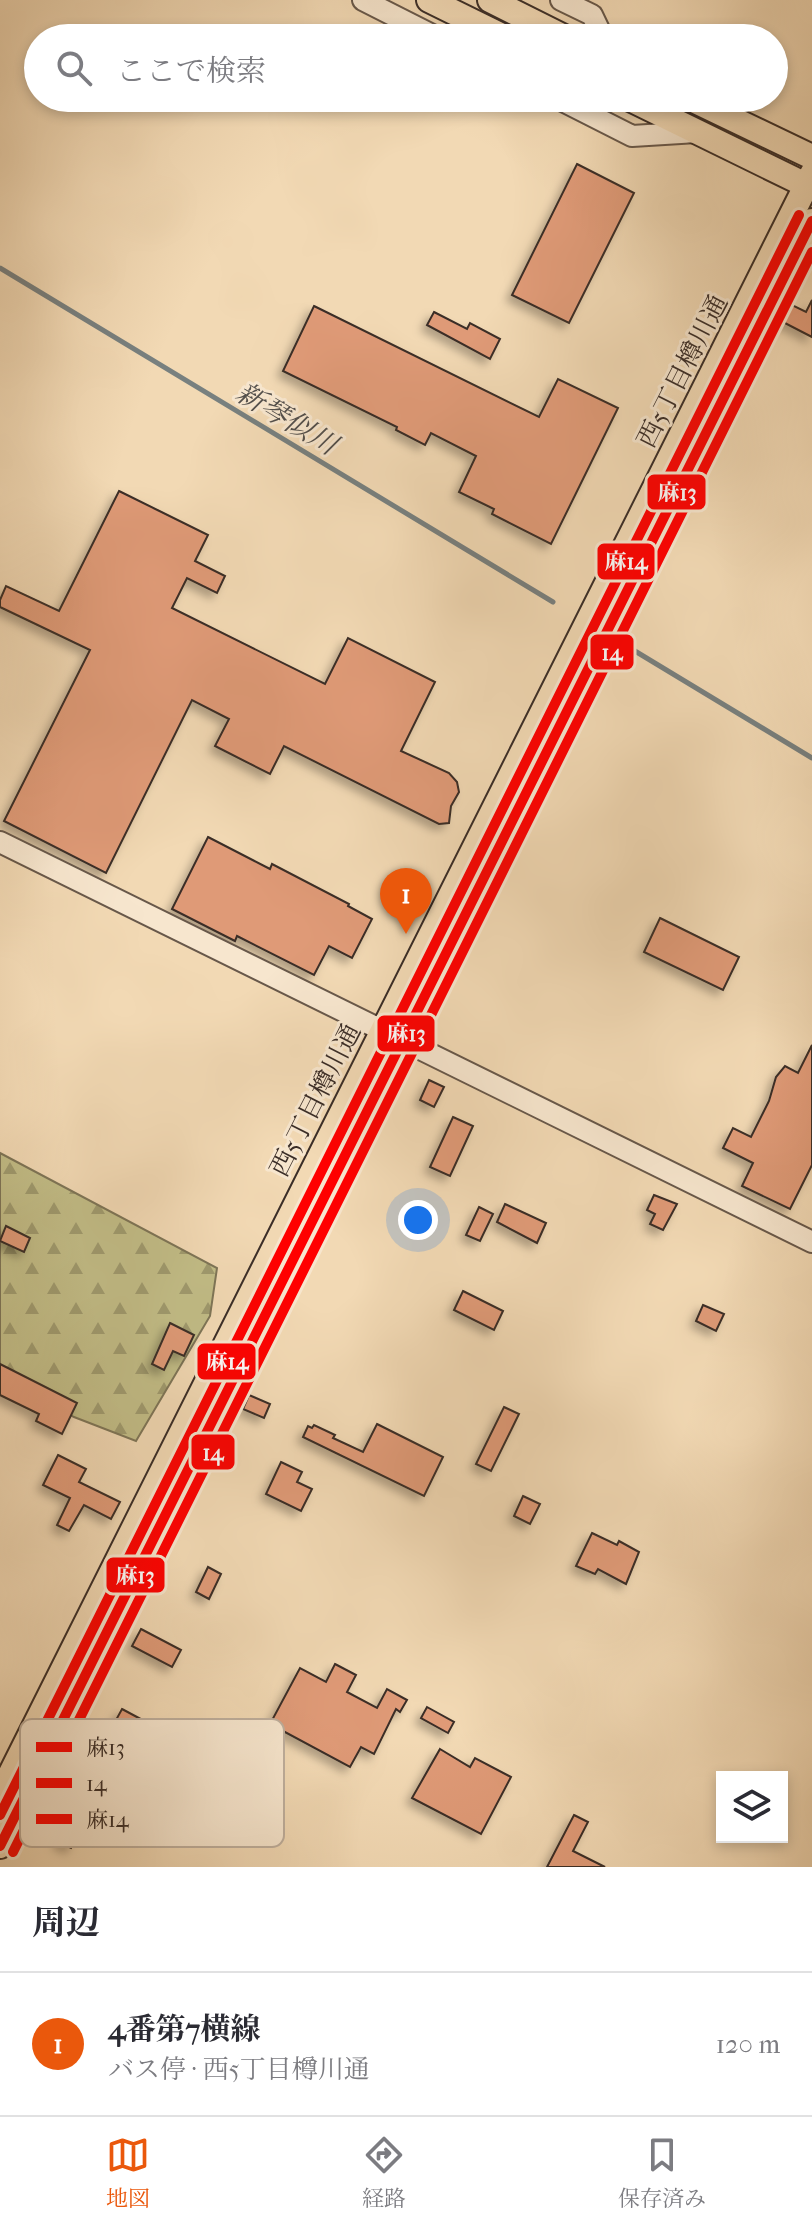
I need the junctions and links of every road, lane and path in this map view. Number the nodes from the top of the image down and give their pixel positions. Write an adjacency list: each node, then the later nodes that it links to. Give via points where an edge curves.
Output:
1 (363, 0): 5 (street)
2 (429, 0): 6 (main road)
3 (490, 0): 7 (main road)
4 (561, 0): 8 (street, via 592,15)
5 (410, 24)
6 (478, 24)
7 (538, 24)
8 (596, 24)
9 (585, 112): 12 (street, via 632,136)
10 (656, 112): 12 (main road)
11 (718, 112): 13 (main road)
12 (697, 132): 14 (main road)
13 (812, 157)
14 (810, 183): 17 (main road, 西5丁目樽川通)
15 (812, 221): 17 (main road, 西5丁目樽川通)
16 (0, 842): 17 (street)
17 (391, 1035): 18 (street); 19 (main road, 西5丁目樽川通); 20 (main road, 西5丁目樽川通)
18 (812, 1242)
19 (39, 1719)
20 (61, 1719)
21 (20, 1756): 22 (main road, 西5丁目樽川通)
22 (0, 1795)
23 (20, 1805): 24 (main road, 西5丁目樽川通)
24 (0, 1846)

